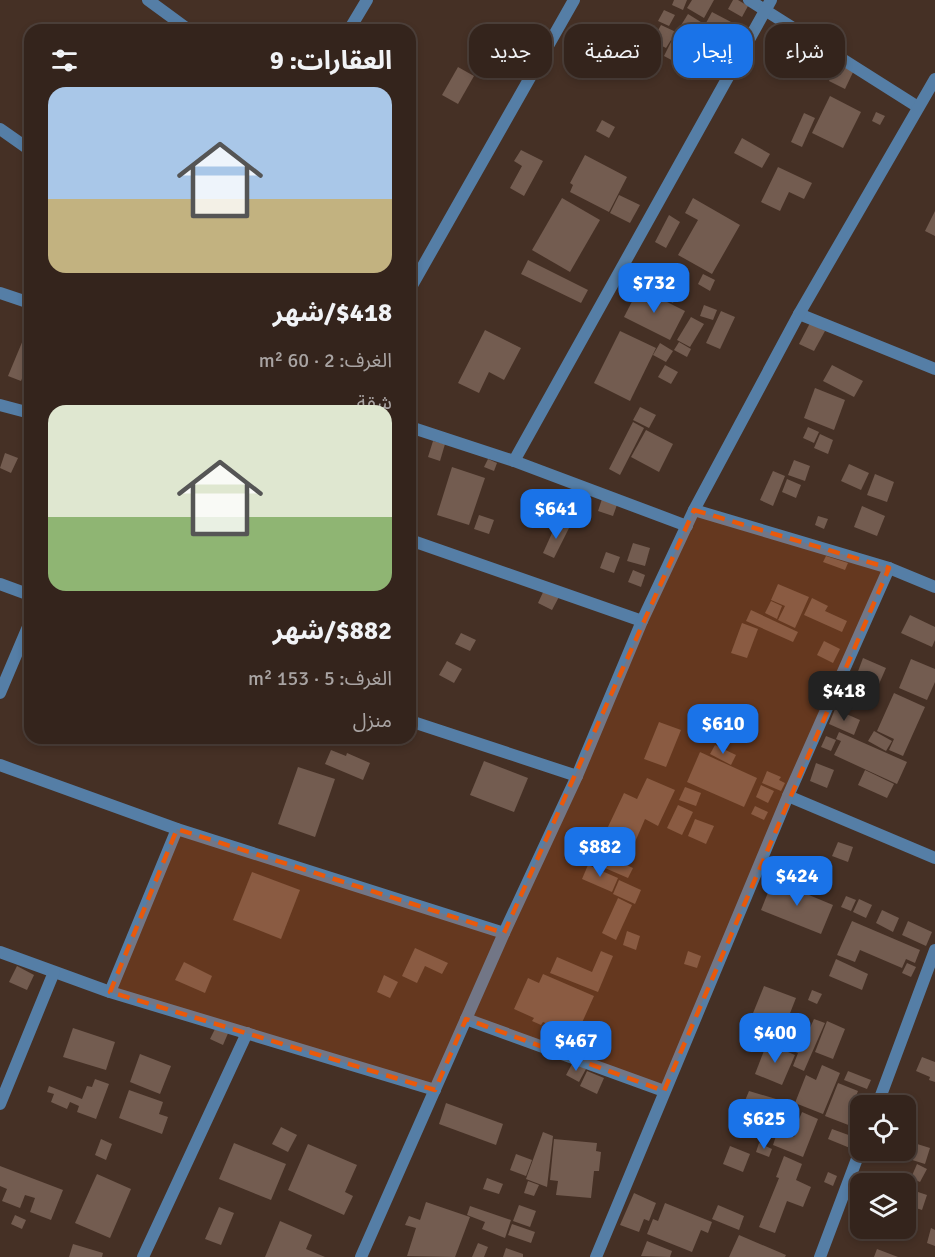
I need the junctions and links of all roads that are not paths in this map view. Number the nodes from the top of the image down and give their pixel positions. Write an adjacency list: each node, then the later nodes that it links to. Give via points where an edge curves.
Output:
1 (148, 0): 7 (street)
2 (367, 0): 8 (street)
3 (574, 0): 13 (street)
4 (749, 0): 6 (street)
5 (771, 0): 6 (street)
6 (764, 11): 10 (street); 21 (street)
7 (181, 24)
8 (353, 24)
9 (935, 79): 10 (street)
10 (918, 107): 16 (street)
11 (0, 129): 12 (street)
12 (24, 146)
13 (416, 278)
14 (0, 293): 15 (street)
15 (24, 301)
16 (798, 314): 17 (street); 22 (street)
17 (935, 369)
18 (0, 405): 19 (street)
19 (24, 411)
20 (416, 429): 21 (street)
21 (514, 461): 23 (street)
22 (694, 510): 23 (street); 25 (street)
23 (687, 526): 29 (street)
24 (416, 542): 29 (street)
25 (889, 568): 27 (street); 35 (street)
26 (0, 584): 28 (street)
27 (935, 586)
28 (24, 593)
29 (642, 621): 34 (street)
30 (24, 636): 31 (street)
31 (0, 693)
32 (416, 723): 34 (street)
33 (0, 765): 36 (street)
34 (576, 776): 38 (street)
35 (788, 796): 37 (street); 46 (street)
36 (177, 828): 38 (street); 42 (street)
37 (935, 858)
38 (504, 933): 43 (street)
39 (935, 950): 47 (street)
40 (0, 952): 41 (street)
41 (54, 972): 42 (street); 48 (street)
42 (110, 992): 44 (street)
43 (466, 1019): 45 (street); 46 (street)
44 (247, 1033): 45 (street); 50 (street)
45 (435, 1090): 51 (street)
46 (664, 1091): 52 (street)
47 (881, 1095)
48 (0, 1104)
49 (856, 1161): 53 (street)
50 (143, 1257)
51 (361, 1257)
52 (596, 1257)
53 (820, 1257)

